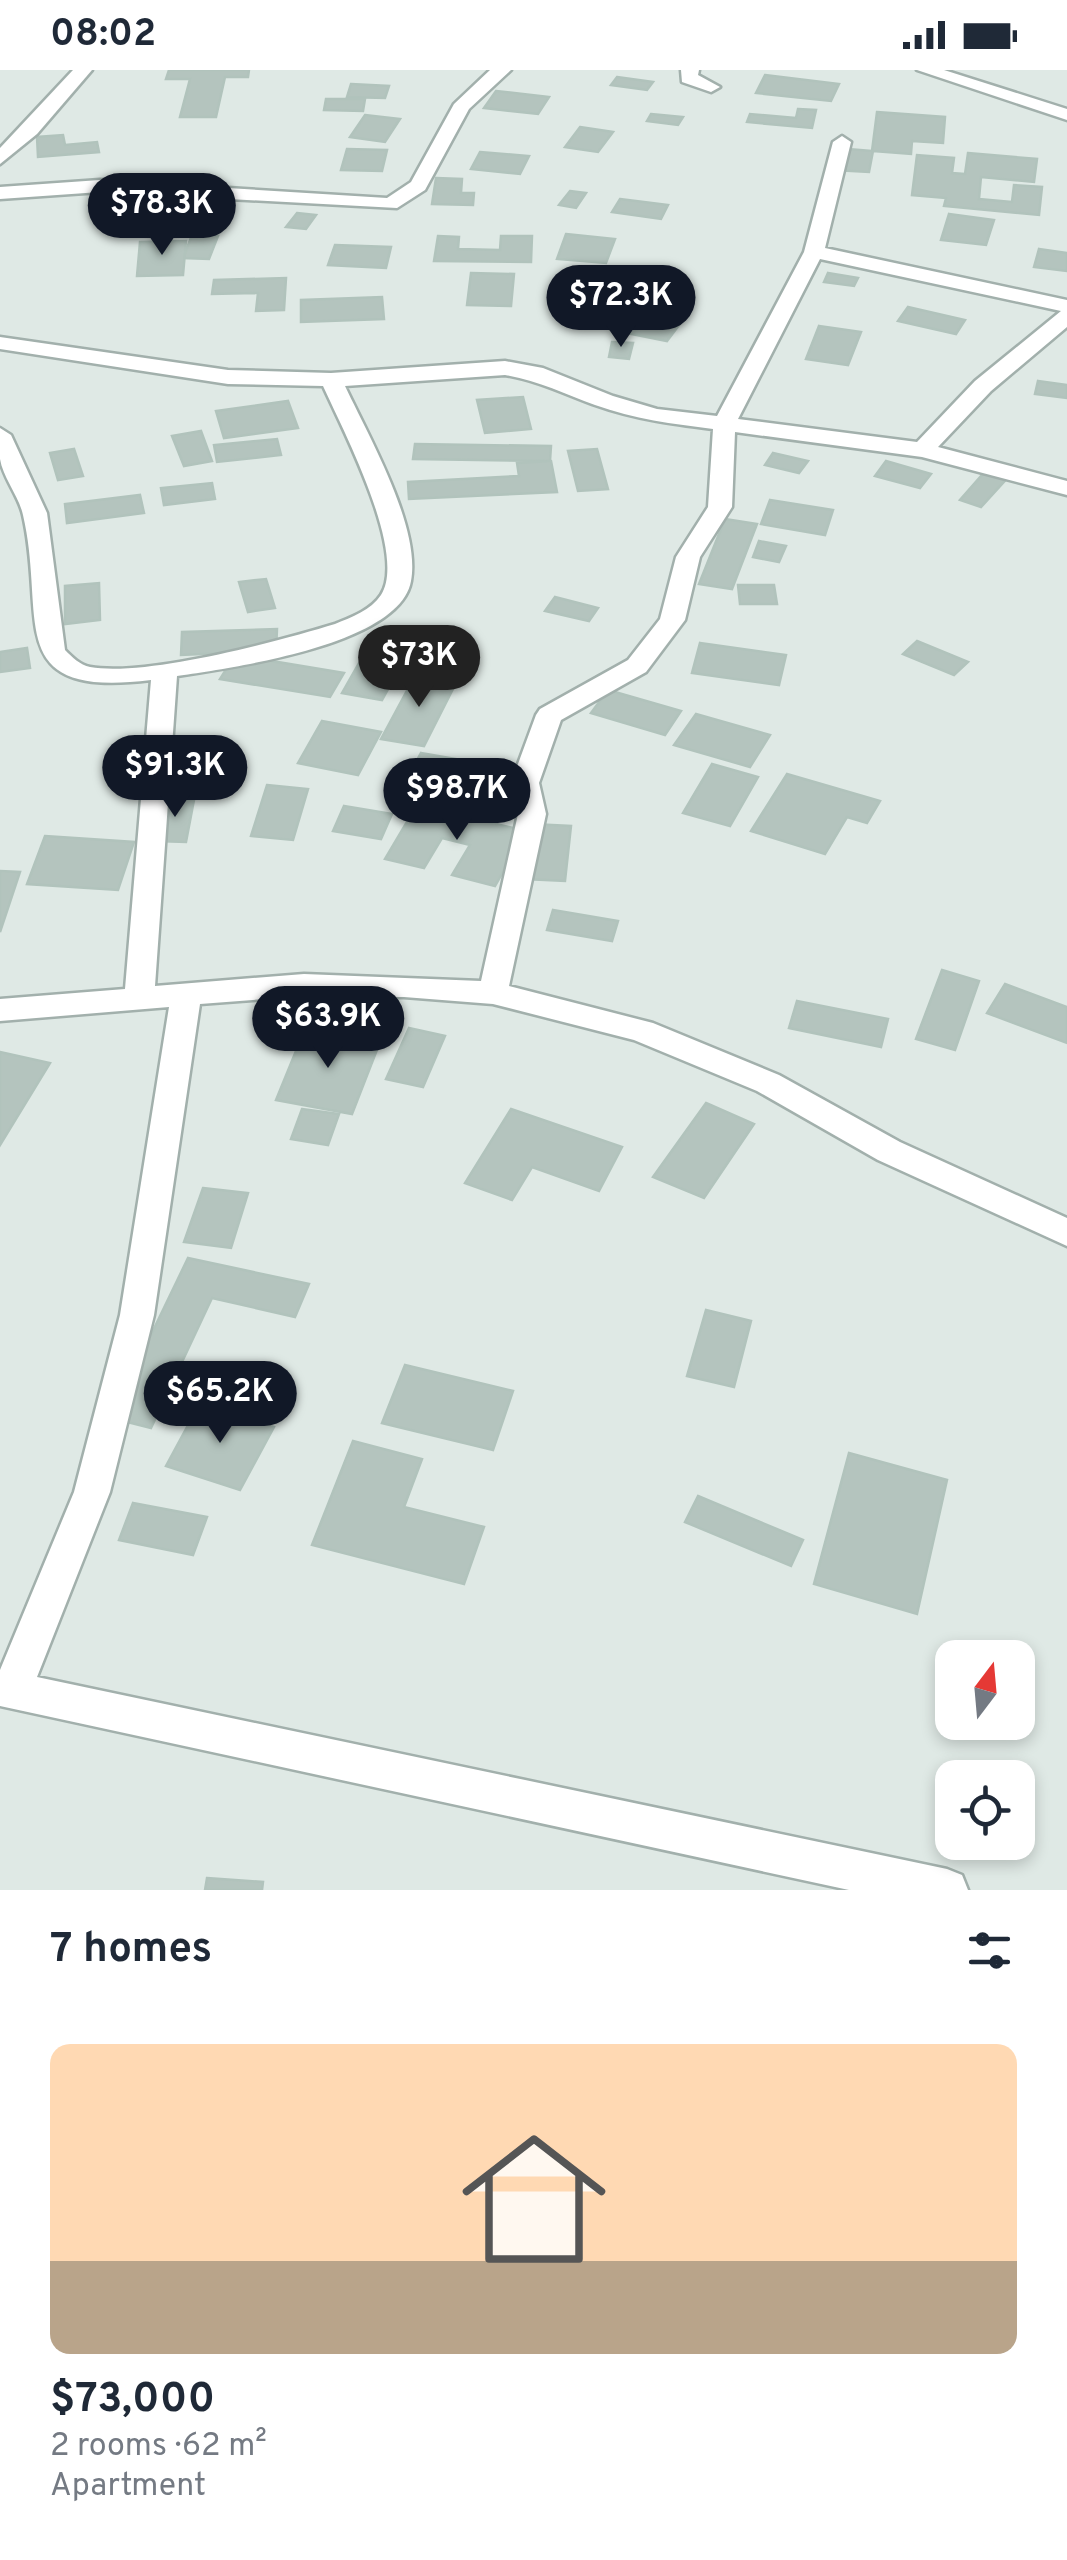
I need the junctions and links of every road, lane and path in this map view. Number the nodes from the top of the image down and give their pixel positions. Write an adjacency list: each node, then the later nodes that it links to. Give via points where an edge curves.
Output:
1 (83, 70): 8 (street)
2 (502, 70): 9 (street, via 470,95 421,185 390,204 100,186)
3 (690, 70): 5 (street, via 688,78)
4 (926, 70): 6 (street)
5 (710, 87)
6 (1067, 115)
7 (842, 142): 10 (street)
8 (0, 158)
9 (0, 193)
10 (814, 252): 11 (street); 15 (street)
11 (1067, 306)
12 (1067, 316): 17 (street, via 982,386)
13 (0, 343): 14 (street, via 228,378)
14 (331, 380): 15 (street, via 505,368 655,415); 19 (street, via 401,554 391,601 331,636)
15 (724, 425): 17 (street); 20 (street, via 720,507 688,557 672,620 638,666 548,715 524,783 532,814)
16 (0, 435): 19 (street, via 35,513 52,652 68,669 92,675)
17 (923, 450): 18 (street)
18 (1067, 488)
19 (165, 669): 22 (street)
20 (493, 993): 21 (street, via 304,985); 24 (street, via 642,1031 768,1083 889,1151)
21 (186, 994): 22 (street); 25 (street, via 137,1315 92,1492)
22 (139, 998): 23 (street)
23 (0, 1010)
24 (1067, 1233)
25 (6, 1690): 26 (street)
26 (947, 1890)

